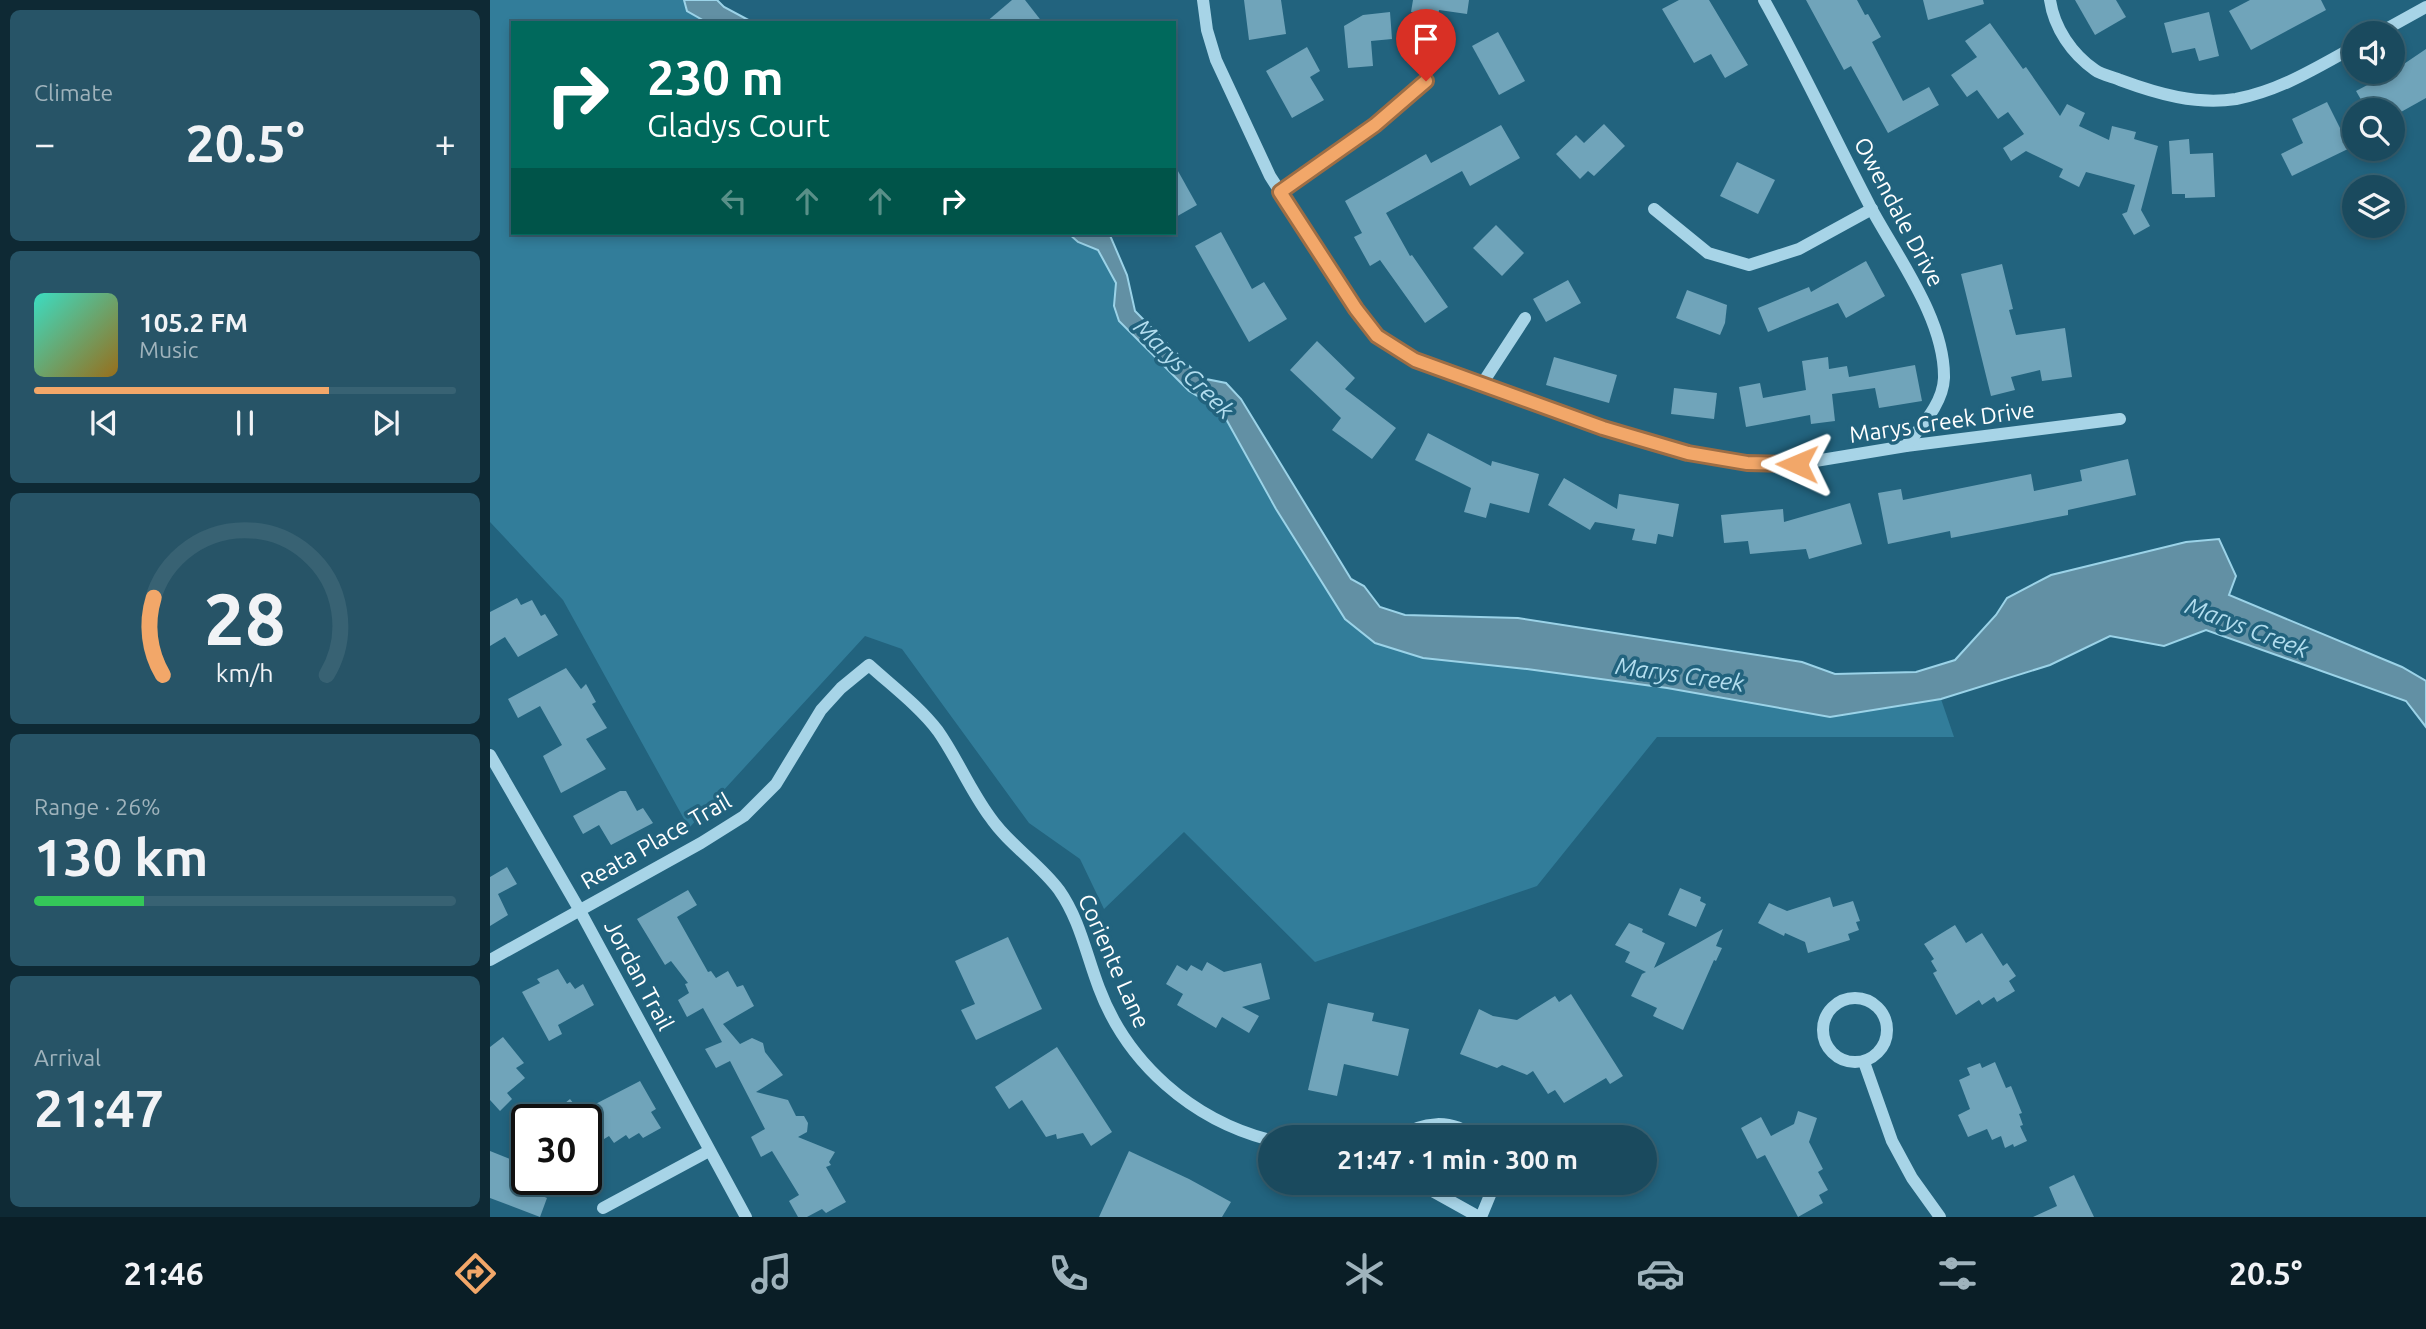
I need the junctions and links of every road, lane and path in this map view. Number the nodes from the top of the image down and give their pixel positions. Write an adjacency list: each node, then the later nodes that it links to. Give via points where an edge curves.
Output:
1 (1203, 0): 8 (street, Marys Creek Drive, via 1216,60)
2 (1764, 0): 10 (street, Owendale Drive)
3 (2050, 0): 6 (street, via 2059,32 2097,71 2189,100 2235,99 2289,83)
4 (2426, 7): 5 (street)
5 (2401, 21)
6 (2342, 54)
7 (1426, 81): 8 (street, via 1375,125)
8 (1280, 192): 12 (street, Marys Creek Drive, via 1377,336 1415,360)
9 (1654, 209): 10 (street, via 1708,253 1749,265 1799,249)
10 (1872, 209): 14 (street, Owendale Drive, via 1931,318 1941,351 1943,389)
11 (1525, 318): 12 (street)
12 (1482, 384): 14 (street, Marys Creek Drive, via 1603,428 1688,453 1747,463 1797,464)
13 (2120, 419): 14 (street, Marys Creek Drive)
14 (1906, 446)
15 (869, 665): 17 (street, Reata Place Trail, via 821,710 776,784 755,806 733,824); 20 (street, Coriente Lane, via 927,718 990,818 1059,890 1078,925 1106,1006 1129,1047 1182,1098 1227,1125)
16 (490, 755): 17 (street, Jordan Trail)
17 (579, 909): 18 (street, Reata Place Trail); 21 (street, Jordan Trail)
18 (490, 960)
19 (1864, 1062): 19 (street, via 1883,1047 1886,1019 1875,1004 1854,998 1831,1009 1824,1038 1839,1059); 27 (street, via 1892,1141)
20 (1258, 1137)
21 (709, 1151): 24 (street); 25 (street, Jordan Trail)
22 (1440, 1195): 26 (street)
23 (1490, 1195): 26 (street)
24 (603, 1209)
25 (746, 1217)
26 (1480, 1217)
27 (1940, 1217)

